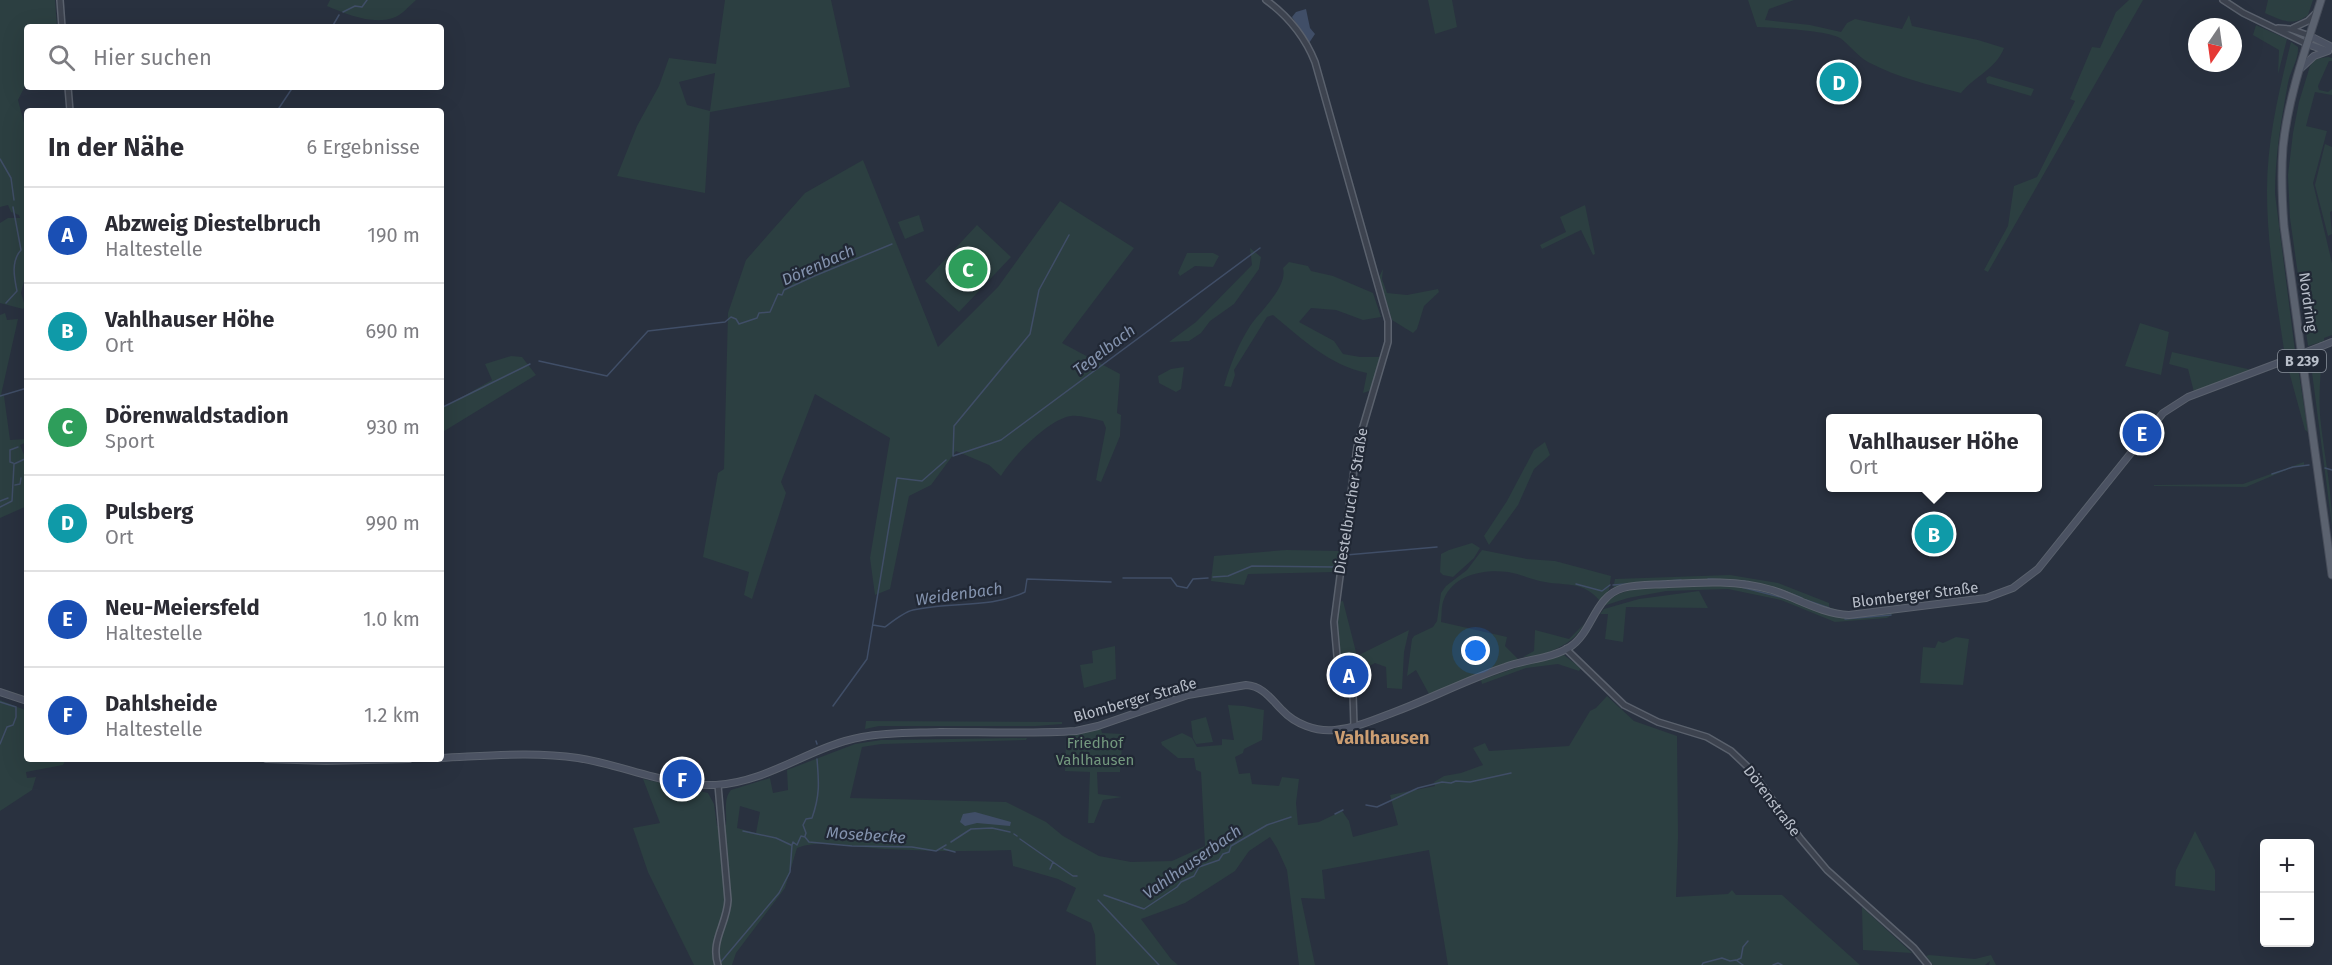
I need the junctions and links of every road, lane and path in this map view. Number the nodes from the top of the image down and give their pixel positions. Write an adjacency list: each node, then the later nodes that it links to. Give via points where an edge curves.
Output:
1 (60, 0): 6 (street)
2 (1266, 0): 19 (street, Diestelbrucher Straße, via 1301,37 1318,72 1388,321 1388,342 1357,447 1334,622 1337,656 1353,693)
3 (2223, 0): 7 (street)
4 (2321, 0): 5 (main road, B 239)
5 (2318, 10): 8 (street, via 2302,26); 9 (main road, B 239)
6 (62, 24)
7 (2276, 28): 8 (street); 9 (street)
8 (2290, 29): 9 (street)
9 (2309, 40): 10 (main road); 11 (main road, B 239)
10 (2331, 50): 11 (main road, via 2314,56)
11 (2300, 70): 15 (main road, Nordring / B 239, via 2283,147 2282,196)
12 (68, 90): 13 (street)
13 (70, 108)
14 (2332, 342): 16 (main road, Blomberger Straße, bridge, via 2188,397 2163,413 2038,569 2018,585 1996,595 1849,615 1741,584 1632,586 1609,595 1578,639)
15 (2332, 575)
16 (1566, 649): 19 (main road, Blomberger Straße, via 1506,666); 23 (street, Dörenstraße, via 1624,705 1658,722 1707,737 1731,751 1752,770 1827,870)
17 (0, 692): 18 (main road)
18 (24, 700)
19 (1354, 727): 21 (main road, Blomberger Straße, via 1321,730 1303,724 1283,712 1262,690 1246,685 1186,695 1076,731 863,736 761,775)
20 (444, 758): 21 (main road, Blomberger Straße, via 548,755 591,760 666,781)
21 (718, 784): 22 (street, via 728,900 714,952)
22 (717, 964)
23 (1928, 965)

